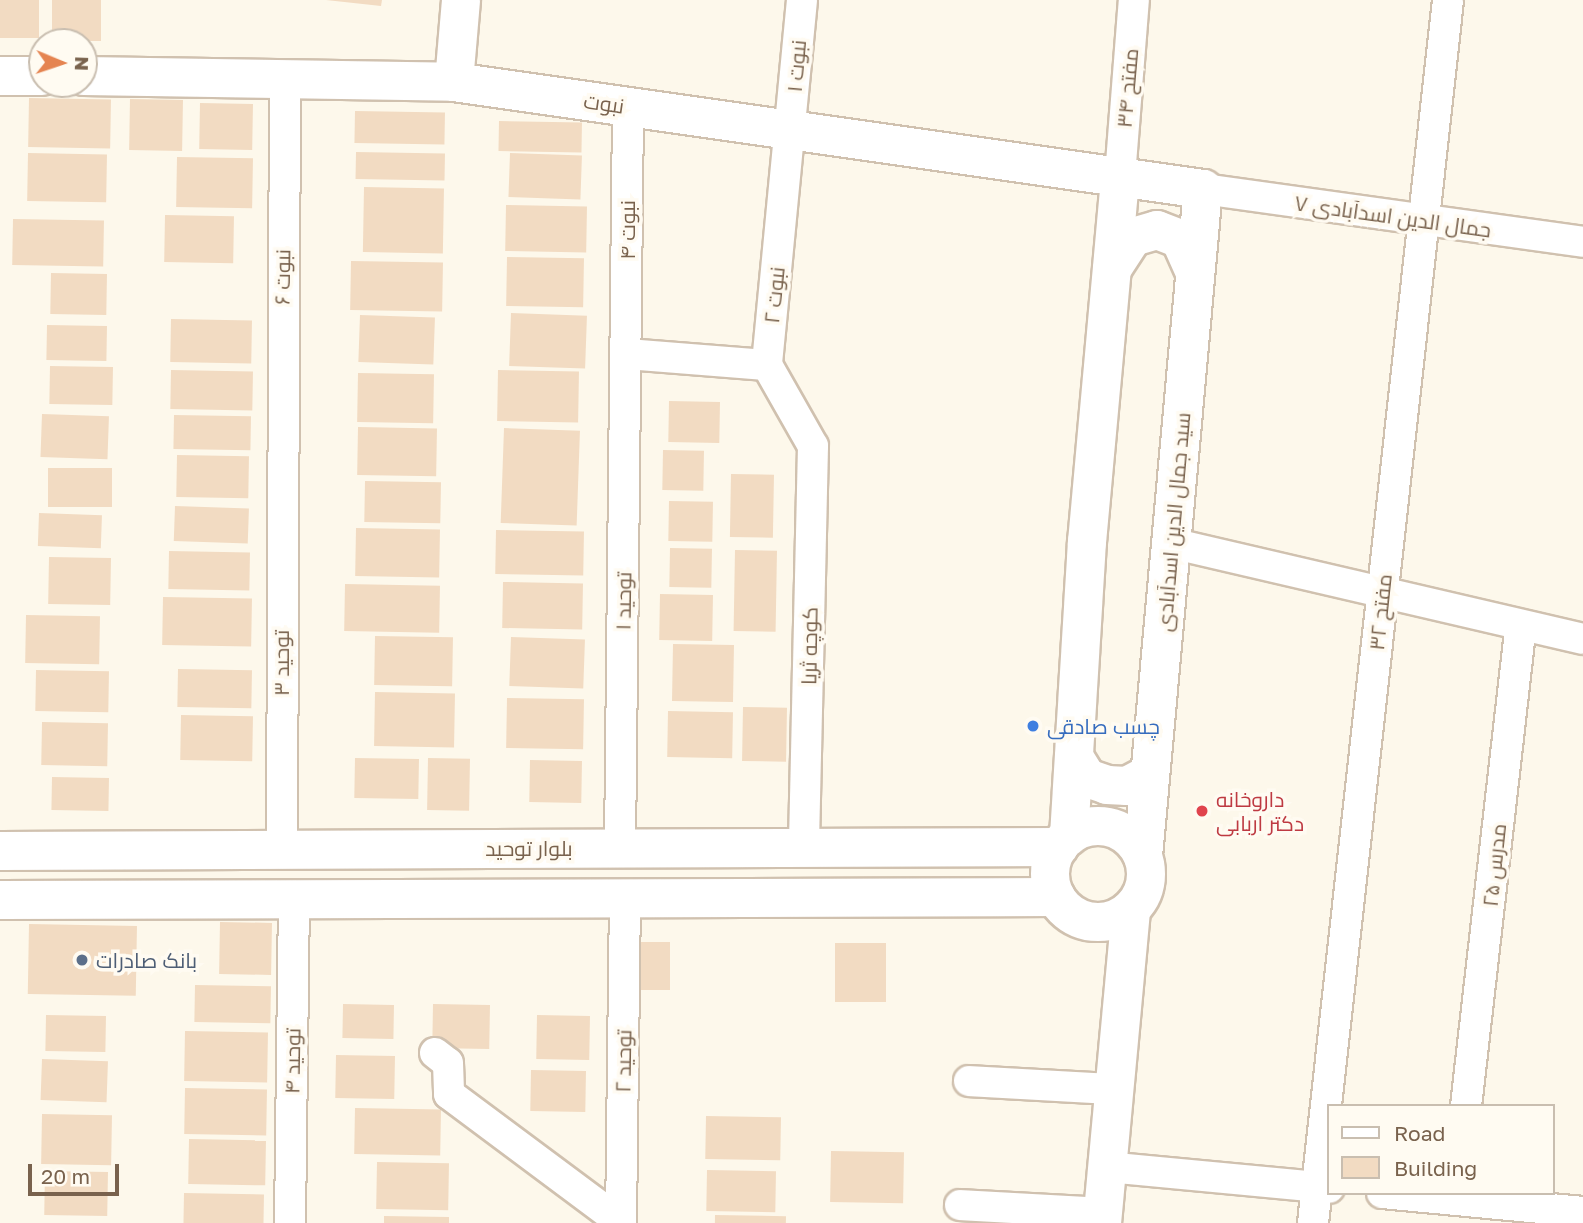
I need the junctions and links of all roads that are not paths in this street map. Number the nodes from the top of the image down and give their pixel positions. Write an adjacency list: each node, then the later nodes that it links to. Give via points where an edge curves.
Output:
1 (461, 0): 9 (street)
2 (802, 0): 11 (street, نبوت ۱)
3 (1135, 0): 12 (street, مفتح ۳۴)
4 (1448, 0): 14 (street, مفتح ۳۲)
5 (0, 76): 6 (street)
6 (28, 76)
7 (98, 76): 8 (street, نبوت)
8 (285, 76): 9 (street, نبوت); 20 (street, نبوت ۶)
9 (454, 82): 10 (street, نبوت)
10 (628, 106): 11 (street, نبوت); 18 (street, نبوت ۴)
11 (790, 132): 12 (street, نبوت); 19 (street, نبوت ۲)
12 (1121, 176): 13 (street, نبوت); 16 (street)
13 (1203, 189): 14 (street, جمال الدین اسدآبادی ۷); 17 (street, سید جمال الدین اسدآبادی)
14 (1423, 220): 15 (street, جمال الدین اسدآبادی ۷); 22 (street, مفتح ۳۲)
15 (1583, 242)
16 (1112, 269): 17 (street, via 1133,237 1157,230 1180,239); 25 (street)
17 (1195, 273): 21 (street, سید جمال الدین اسدآبادی)
18 (626, 354): 19 (street); 29 (street, توحید ۱)
19 (767, 365): 28 (street, کوچه ثریا, via 813,446)
20 (280, 478): 30 (street, توحید ۳)
21 (1171, 543): 22 (street); 26 (street, سید جمال الدین اسدآبادی)
22 (1382, 593): 23 (street); 41 (street, مفتح ۳۲)
23 (1521, 625): 24 (street); 42 (street, مدرس ۲۵)
24 (1583, 639)
25 (1074, 757): 26 (street, via 1087,778 1107,785 1127,786); 27 (street)
26 (1150, 774): 32 (street, سید جمال الدین اسدآبادی)
27 (1064, 841): 28 (street, بلوار توحید); 32 (street, via 1111,828); 36 (street, via 1051,872)
28 (804, 846): 29 (street, بلوار توحید)
29 (620, 848): 30 (street, بلوار توحید)
30 (282, 849): 31 (street, بلوار توحید)
31 (0, 851)
32 (1143, 856): 37 (street, via 1145,885)
33 (625, 898): 34 (street); 36 (street); 52 (street, توحید ۲)
34 (293, 899): 35 (street); 51 (street, توحید ۴)
35 (0, 900)
36 (1066, 907): 37 (street, via 1105,922); 40 (street, via 1096,941 1109,984)
37 (1131, 909): 40 (street)
38 (435, 1053): 52 (street, via 448,1063 450,1094)
39 (969, 1081): 40 (street)
40 (1114, 1089): 44 (street)
41 (1331, 1104)
42 (1466, 1104)
43 (1328, 1138): 45 (street, مفتح ۳۲)
44 (1107, 1167): 45 (street); 50 (street)
45 (1323, 1188): 53 (street, مفتح ۳۲)
46 (1393, 1195): 48 (street)
47 (960, 1205): 50 (street)
48 (1455, 1206): 49 (street)
49 (1583, 1212)
50 (1103, 1218)
51 (290, 1223)
52 (621, 1223)
53 (1313, 1223)

